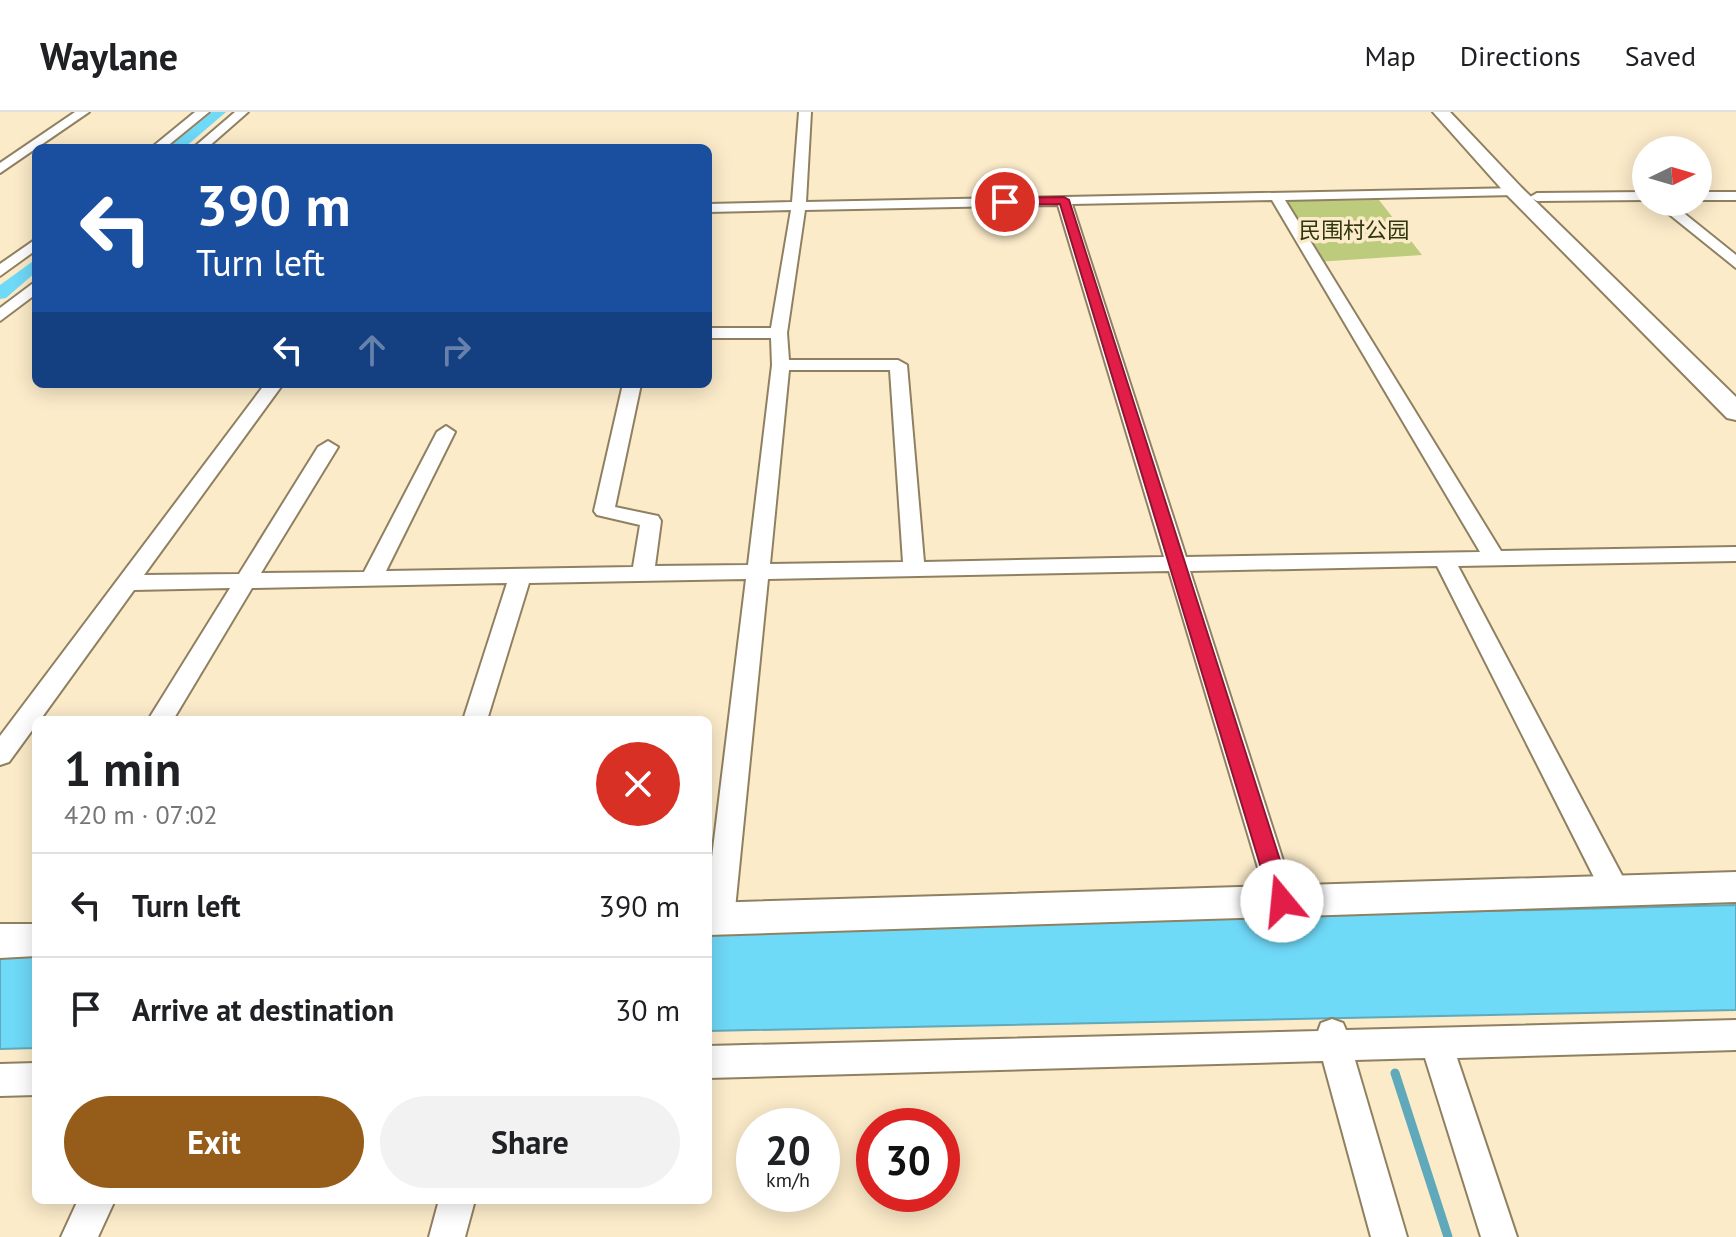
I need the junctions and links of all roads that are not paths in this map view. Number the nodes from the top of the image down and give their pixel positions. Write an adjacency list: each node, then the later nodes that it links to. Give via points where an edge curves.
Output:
1 (83, 112): 7 (street)
2 (203, 112): 8 (street)
3 (242, 112): 9 (street)
4 (805, 112): 19 (street)
5 (1441, 112): 12 (main road)
6 (1453, 112): 17 (main road)
7 (36, 144)
8 (162, 144)
9 (204, 144)
10 (32, 147): 11 (street)
11 (0, 169)
12 (1514, 191): 13 (street); 33 (main road)
13 (1276, 196): 18 (street); 37 (street)
14 (1632, 196): 17 (street)
15 (1712, 196): 16 (street)
16 (1736, 196)
17 (1537, 197): 32 (main road)
18 (1064, 200): 19 (street); 39 (street)
19 (799, 206): 20 (street); 28 (street)
20 (712, 208)
21 (1678, 216): 23 (street)
22 (32, 246): 24 (street)
23 (1736, 263)
24 (0, 271)
25 (32, 289): 26 (street)
26 (0, 316)
27 (712, 333): 28 (street)
28 (779, 333): 29 (street)
29 (781, 365): 40 (street, via 898,365); 41 (street)
30 (271, 388): 46 (street)
31 (631, 388): 42 (street, via 604,511 651,521)
32 (1736, 392)
33 (1736, 412)
34 (446, 432): 44 (street)
35 (328, 447): 45 (street)
36 (1736, 554): 37 (street)
37 (1494, 558): 38 (street)
38 (1444, 559): 39 (street); 51 (street)
39 (1177, 564): 40 (street); 52 (street)
40 (914, 569): 41 (street)
41 (759, 571): 42 (street); 53 (street)
42 (643, 574): 43 (street)
43 (520, 576): 44 (street); 48 (street)
44 (371, 579): 45 (street)
45 (247, 581): 46 (street); 47 (street)
46 (127, 583): 49 (street)
47 (163, 716)
48 (476, 716)
49 (0, 755)
50 (1736, 887): 51 (street)
51 (1615, 890): 52 (street)
52 (1282, 901): 53 (street)
53 (714, 919)
54 (1736, 1035): 56 (street)
55 (1335, 1040): 56 (street); 57 (street); 64 (street)
56 (1436, 1043): 65 (street)
57 (712, 1062)
58 (32, 1079): 59 (street)
59 (0, 1080)
60 (95, 1204): 62 (street)
61 (456, 1204): 63 (street)
62 (79, 1237)
63 (447, 1237)
64 (1389, 1237)
65 (1499, 1237)

